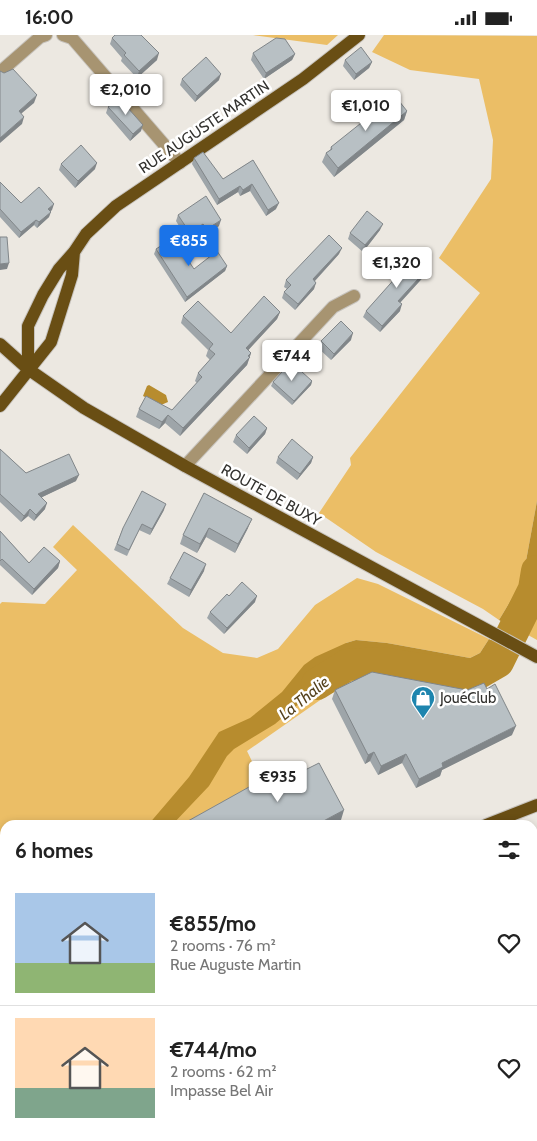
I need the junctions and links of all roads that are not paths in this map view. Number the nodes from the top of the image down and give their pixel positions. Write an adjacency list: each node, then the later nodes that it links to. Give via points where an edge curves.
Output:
1 (46, 35): 4 (street)
2 (63, 35): 5 (street, via 72,38)
3 (359, 35): 5 (main road, RUE AUGUSTE MARTIN, via 303,79)
4 (0, 72)
5 (180, 163): 6 (main road, RUE AUGUSTE MARTIN, via 116,206 86,234)
6 (74, 252): 9 (main road, RUE AUGUSTE MARTIN, via 72,275 51,342); 9 (main road, RUE AUGUSTE MARTIN, via 47,289 28,326)
7 (354, 296): 11 (street, via 333,307)
8 (0, 344): 9 (main road, ROUTE DE BUXY)
9 (28, 369): 10 (main road); 11 (main road, ROUTE DE BUXY, via 84,409)
10 (0, 406)
11 (185, 466): 12 (main road, ROUTE DE BUXY)
12 (537, 657)
13 (537, 805): 14 (main road)
14 (501, 820)

